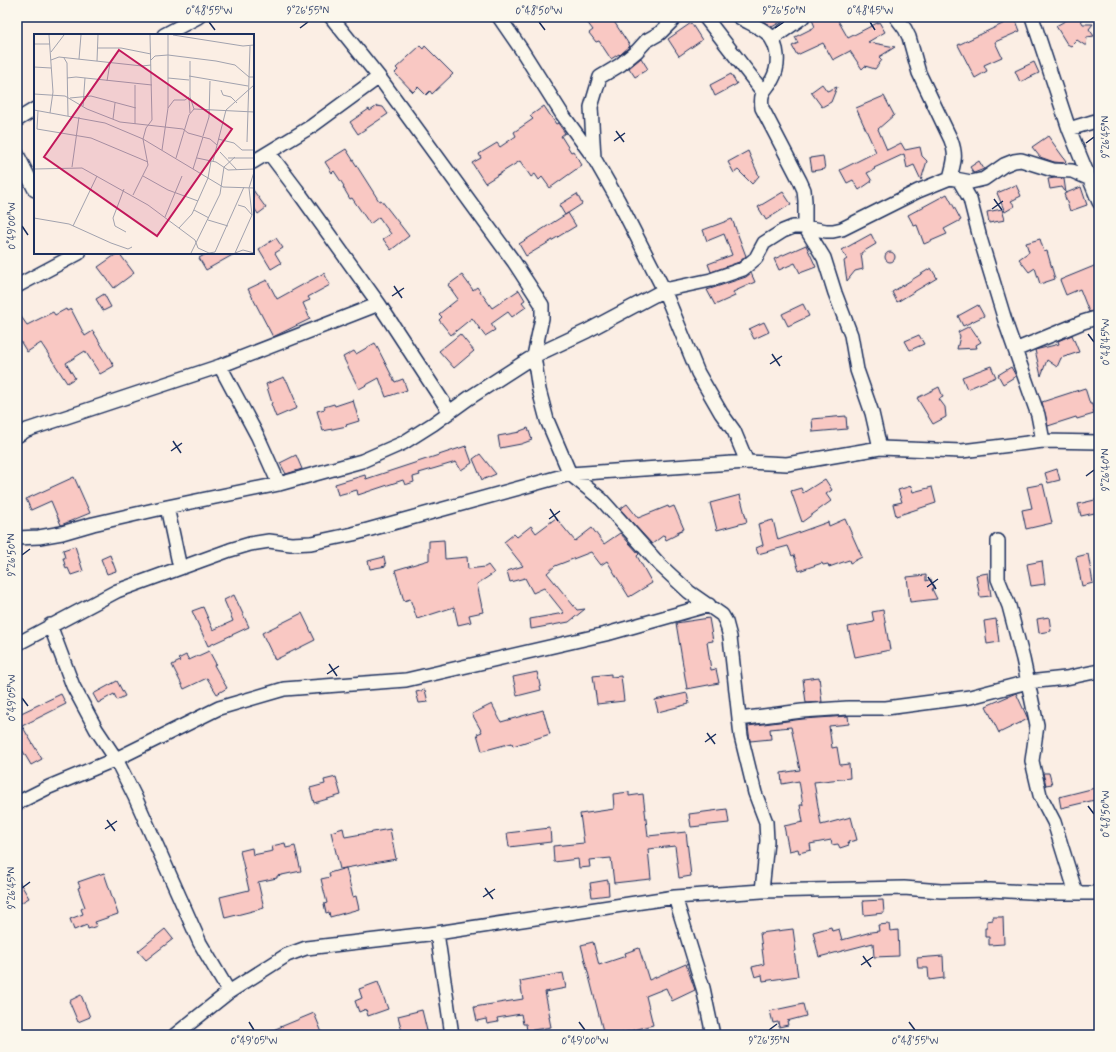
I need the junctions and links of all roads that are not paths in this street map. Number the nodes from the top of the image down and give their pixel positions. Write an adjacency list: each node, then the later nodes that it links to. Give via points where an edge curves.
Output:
1 (198, 17): 10 (street)
2 (331, 17): 12 (street)
3 (499, 17): 20 (street)
4 (676, 17): 20 (street, via 660,34 646,41 620,65 600,77 591,107)
5 (705, 17): 13 (street)
6 (739, 17): 11 (street, via 767,33)
7 (803, 17): 11 (street)
8 (896, 17): 23 (street, via 905,29 918,73 954,149)
9 (1032, 17): 17 (street)
10 (166, 34)
11 (772, 39): 13 (street, via 777,49 775,72)
12 (379, 77): 18 (street, via 312,126); 33 (street, via 514,262 542,305 542,318)
13 (763, 92): 26 (street, via 760,99 762,108 804,190)
14 (34, 110): 15 (street)
15 (17, 120)
16 (1099, 120): 17 (street)
17 (1070, 129): 22 (street)
18 (269, 153): 21 (street); 30 (street)
19 (17, 154): 24 (street)
20 (594, 158): 29 (street)
21 (254, 161)
22 (1088, 178): 23 (street, via 1072,171 1054,170 1021,160 1004,165 984,179 971,182); 25 (street)
23 (955, 179): 26 (street, via 918,190 833,232); 32 (street, via 970,199)
24 (34, 188)
25 (1099, 202)
26 (806, 227): 29 (street, via 793,227 764,243 756,258 743,270); 39 (street, via 824,258 851,335 857,370 872,412)
27 (71, 255): 28 (street)
28 (17, 286)
29 (664, 290): 33 (street); 40 (street, via 698,373 734,431)
30 (378, 304): 34 (street); 35 (street)
31 (1099, 317): 32 (street)
32 (1015, 350): 37 (street, via 1038,415)
33 (534, 356): 35 (street); 41 (street, via 545,412)
34 (220, 366): 36 (street, via 27,430); 42 (street)
35 (449, 412): 42 (street, via 381,454)
36 (17, 436)
37 (1043, 441): 38 (street); 39 (street, via 962,451)
38 (1099, 442)
39 (880, 448): 40 (street, via 787,464)
40 (747, 462): 41 (street)
41 (570, 474): 46 (street, via 353,534 311,543 270,541 250,544); 47 (street, via 601,499 660,566)
42 (279, 484): 43 (street)
43 (167, 507): 44 (street, via 62,533); 46 (street)
44 (18, 535)
45 (998, 541): 51 (street, via 998,579 1009,606)
46 (180, 568): 48 (street, via 116,591)
47 (708, 605): 52 (street, via 722,615 730,636); 53 (street, via 610,633 406,680 284,689 219,708)
48 (50, 625): 49 (street); 53 (street, via 73,686 96,729)
49 (17, 644)
50 (1099, 671): 51 (street)
51 (1028, 682): 52 (street, via 970,697 886,708 802,711); 56 (street, via 1037,725 1032,761 1040,795 1054,822)
52 (739, 719): 55 (street, via 755,793 766,822 767,841)
53 (116, 759): 54 (street); 60 (street, via 136,797 200,943)
54 (17, 803)
55 (762, 891): 56 (street, via 904,888); 58 (street)
56 (1076, 893): 57 (street)
57 (1099, 893)
58 (676, 897): 59 (street); 63 (street, via 703,988)
59 (437, 933): 60 (street, via 306,948 287,955); 62 (street)
60 (229, 992): 61 (street)
61 (175, 1035)
62 (452, 1035)
63 (713, 1035)

